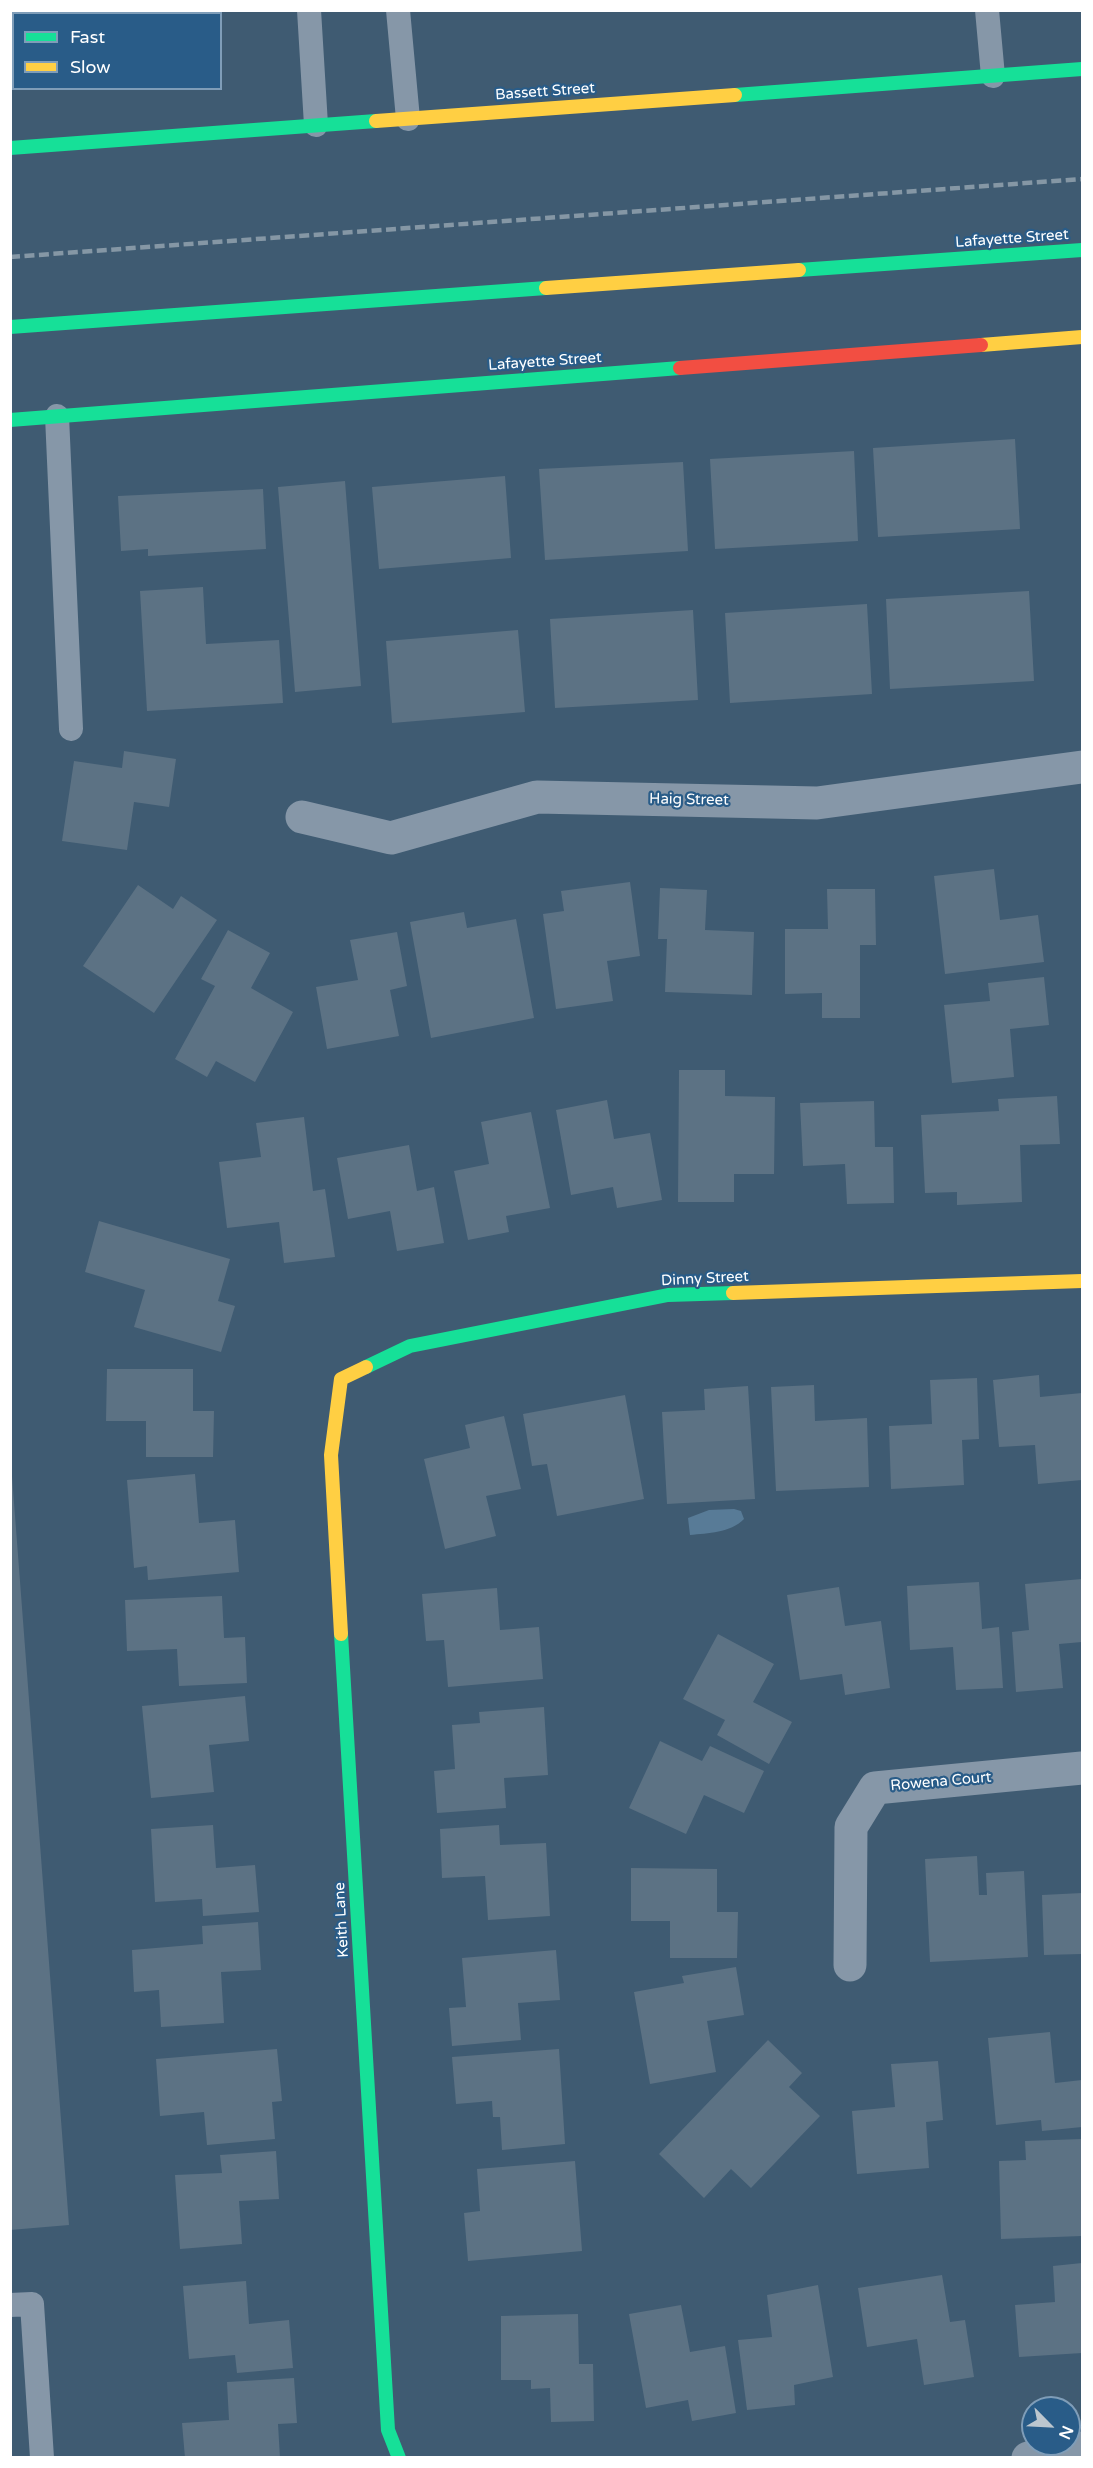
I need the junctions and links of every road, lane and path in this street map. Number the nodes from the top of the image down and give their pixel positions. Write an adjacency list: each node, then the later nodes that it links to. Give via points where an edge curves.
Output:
1 (309, 10): 7 (lane)
2 (398, 10): 6 (lane)
3 (987, 10): 5 (lane)
4 (1083, 69): 5 (street, Bassett Street)
5 (993, 76): 6 (street, Bassett Street)
6 (408, 119): 7 (street, Bassett Street)
7 (316, 125): 8 (street, Bassett Street)
8 (10, 148)
9 (1083, 250): 10 (street, Lafayette Street)
10 (10, 327)
11 (1083, 337): 12 (street, Lafayette Street)
12 (57, 416): 13 (street, Lafayette Street); 14 (lane)
13 (10, 420)
14 (71, 729)
15 (1083, 767): 16 (street, Haig Street, via 817,803 537,797 391,838)
16 (302, 817)
17 (1083, 1281): 18 (street, Dinny Street, via 668,1296 410,1346)
18 (341, 1379): 24 (street, Keith Lane, via 331,1455 388,2430)
19 (1083, 1768): 20 (street, Rowena Court, via 876,1788 851,1827)
20 (850, 1965)
21 (10, 2305): 23 (lane, via 32,2304)
22 (1083, 2448): 25 (street)
23 (42, 2457)
24 (399, 2457)
25 (1028, 2457)

